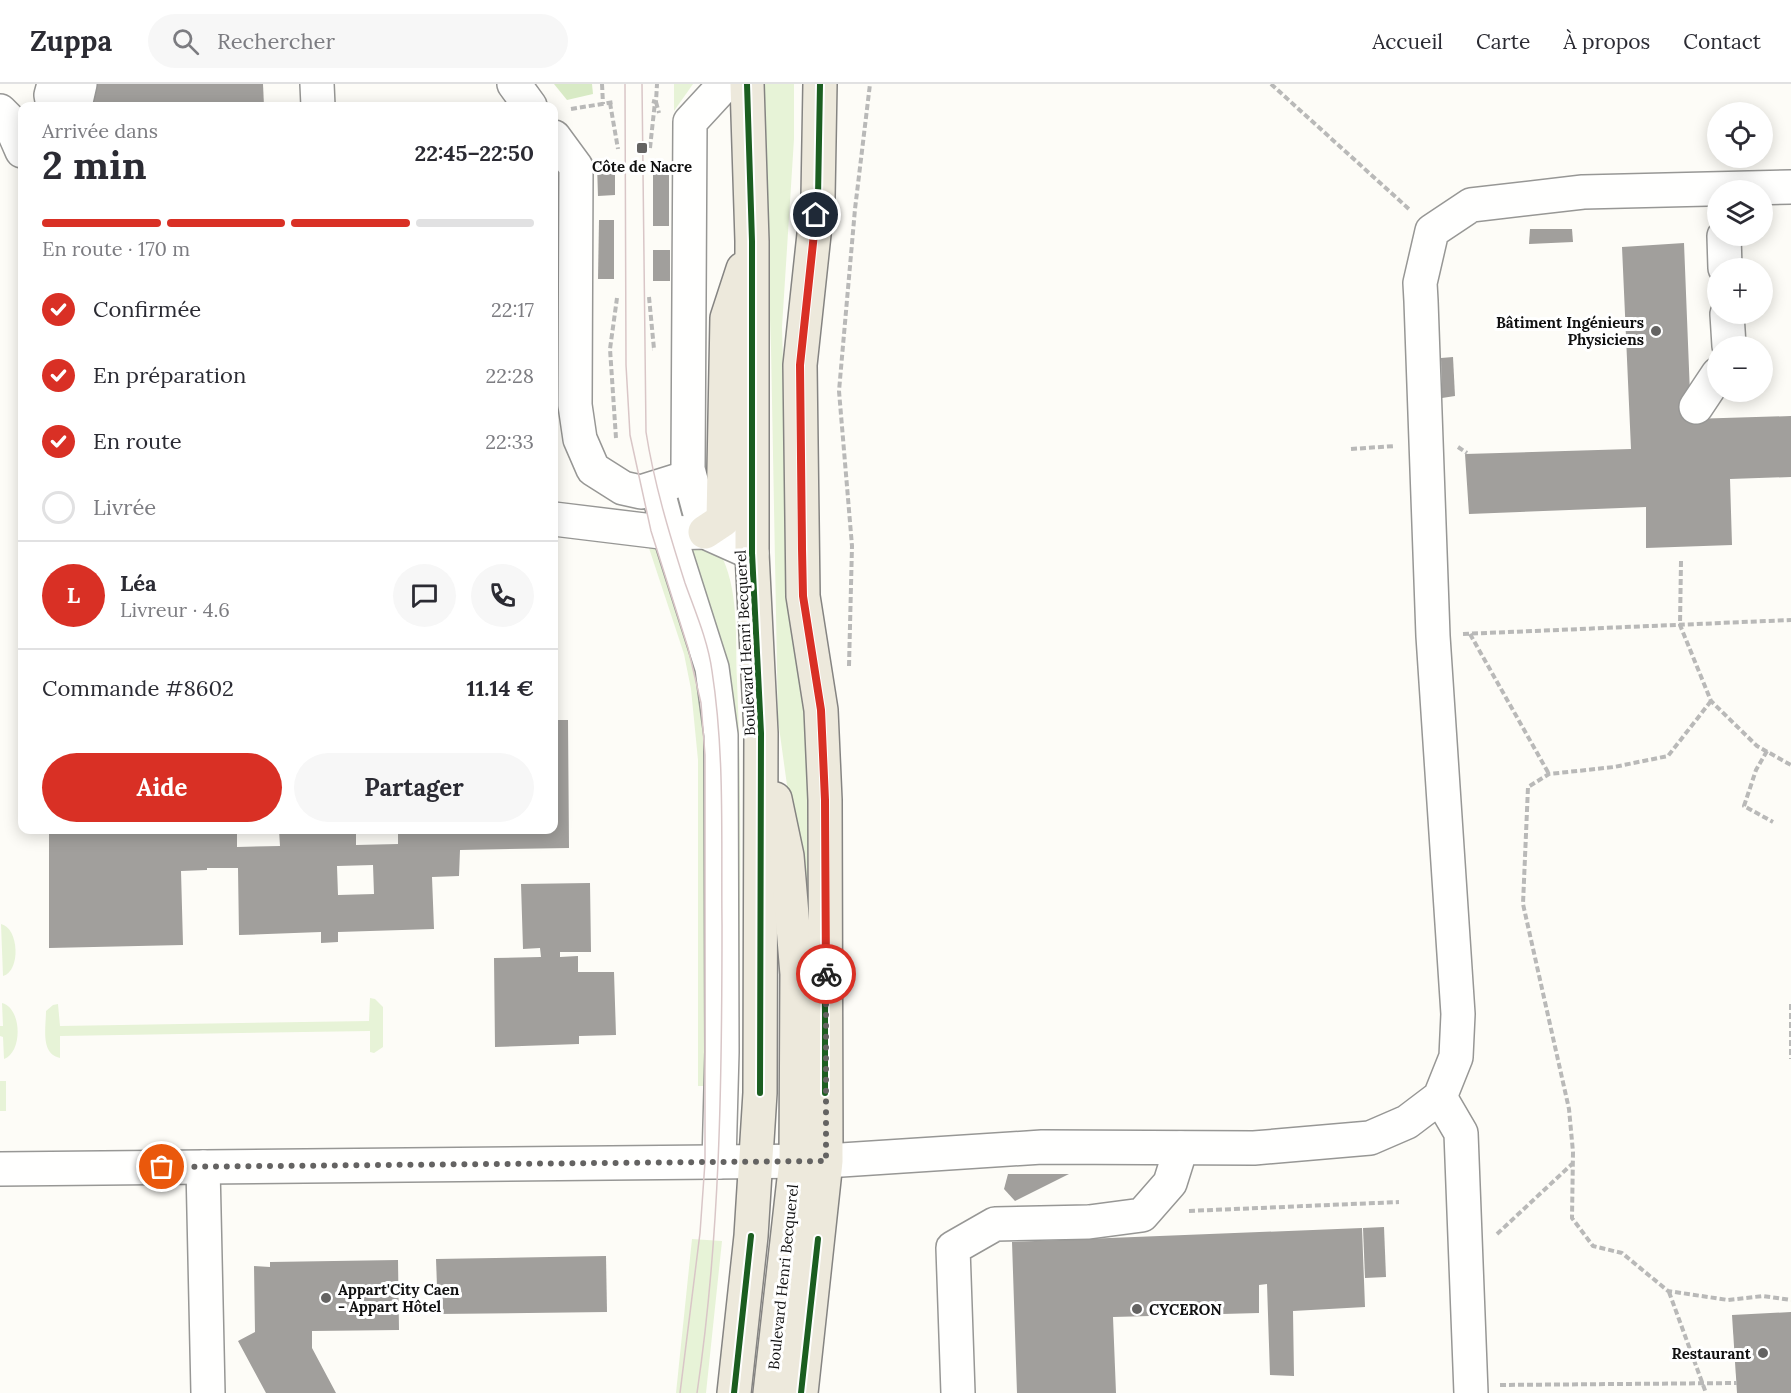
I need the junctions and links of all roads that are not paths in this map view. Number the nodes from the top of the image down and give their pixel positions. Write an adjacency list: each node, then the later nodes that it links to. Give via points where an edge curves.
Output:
1 (54, 84): 8 (street)
2 (80, 84): 9 (street)
3 (317, 84): 10 (street)
4 (514, 84): 11 (street)
5 (725, 84): 21 (street, via 690,122)
6 (747, 84): 18 (main road, Boulevard Henri Becquerel)
7 (820, 84): 30 (main road, Boulevard Henri Becquerel, via 818,197 800,365 803,596 821,710 825,800)
8 (52, 102)
9 (76, 102)
10 (318, 102)
11 (532, 102)
12 (0, 111): 14 (street)
13 (558, 136): 22 (street, via 576,167 575,405 580,439 593,469 623,488 641,492)
14 (18, 142)
15 (1791, 187): 16 (street)
16 (1773, 188)
17 (1707, 190): 28 (street, via 1583,192 1471,205 1431,231 1420,283 1433,636 1458,1014 1456,1057)
18 (752, 242): 24 (main road, via 727,318 723,520); 26 (main road, Boulevard Henri Becquerel)
19 (1707, 390): 20 (street)
20 (1696, 407)
21 (688, 469): 22 (street, via 674,483); 24 (street)
22 (657, 488): 25 (street)
23 (558, 519): 25 (street)
24 (705, 532): 25 (street); 26 (street)
25 (669, 533): 31 (street, via 712,668 721,735)
26 (752, 553): 27 (main road, Boulevard Henri Becquerel)
27 (761, 733): 30 (main road, Boulevard Henri Becquerel, via 787,856); 32 (main road, Boulevard Henri Becquerel, via 760,1093)
28 (1440, 1097): 29 (street, via 1407,1122 1370,1138 1254,1148); 36 (street, via 1461,1133)
29 (1181, 1148): 30 (street, via 1042,1147); 40 (street, via 1170,1183 1142,1215 995,1224 953,1248)
30 (811, 1161): 32 (street); 38 (main road, Boulevard Henri Becquerel); 39 (main road, Boulevard Henri Becquerel)
31 (719, 1162): 32 (street); 33 (street)
32 (756, 1162): 37 (main road, Boulevard Henri Becquerel)
33 (203, 1167): 34 (street); 35 (street)
34 (0, 1169)
35 (213, 1385)
36 (1471, 1389)
37 (734, 1393)
38 (770, 1393)
39 (801, 1393)
40 (958, 1393)

